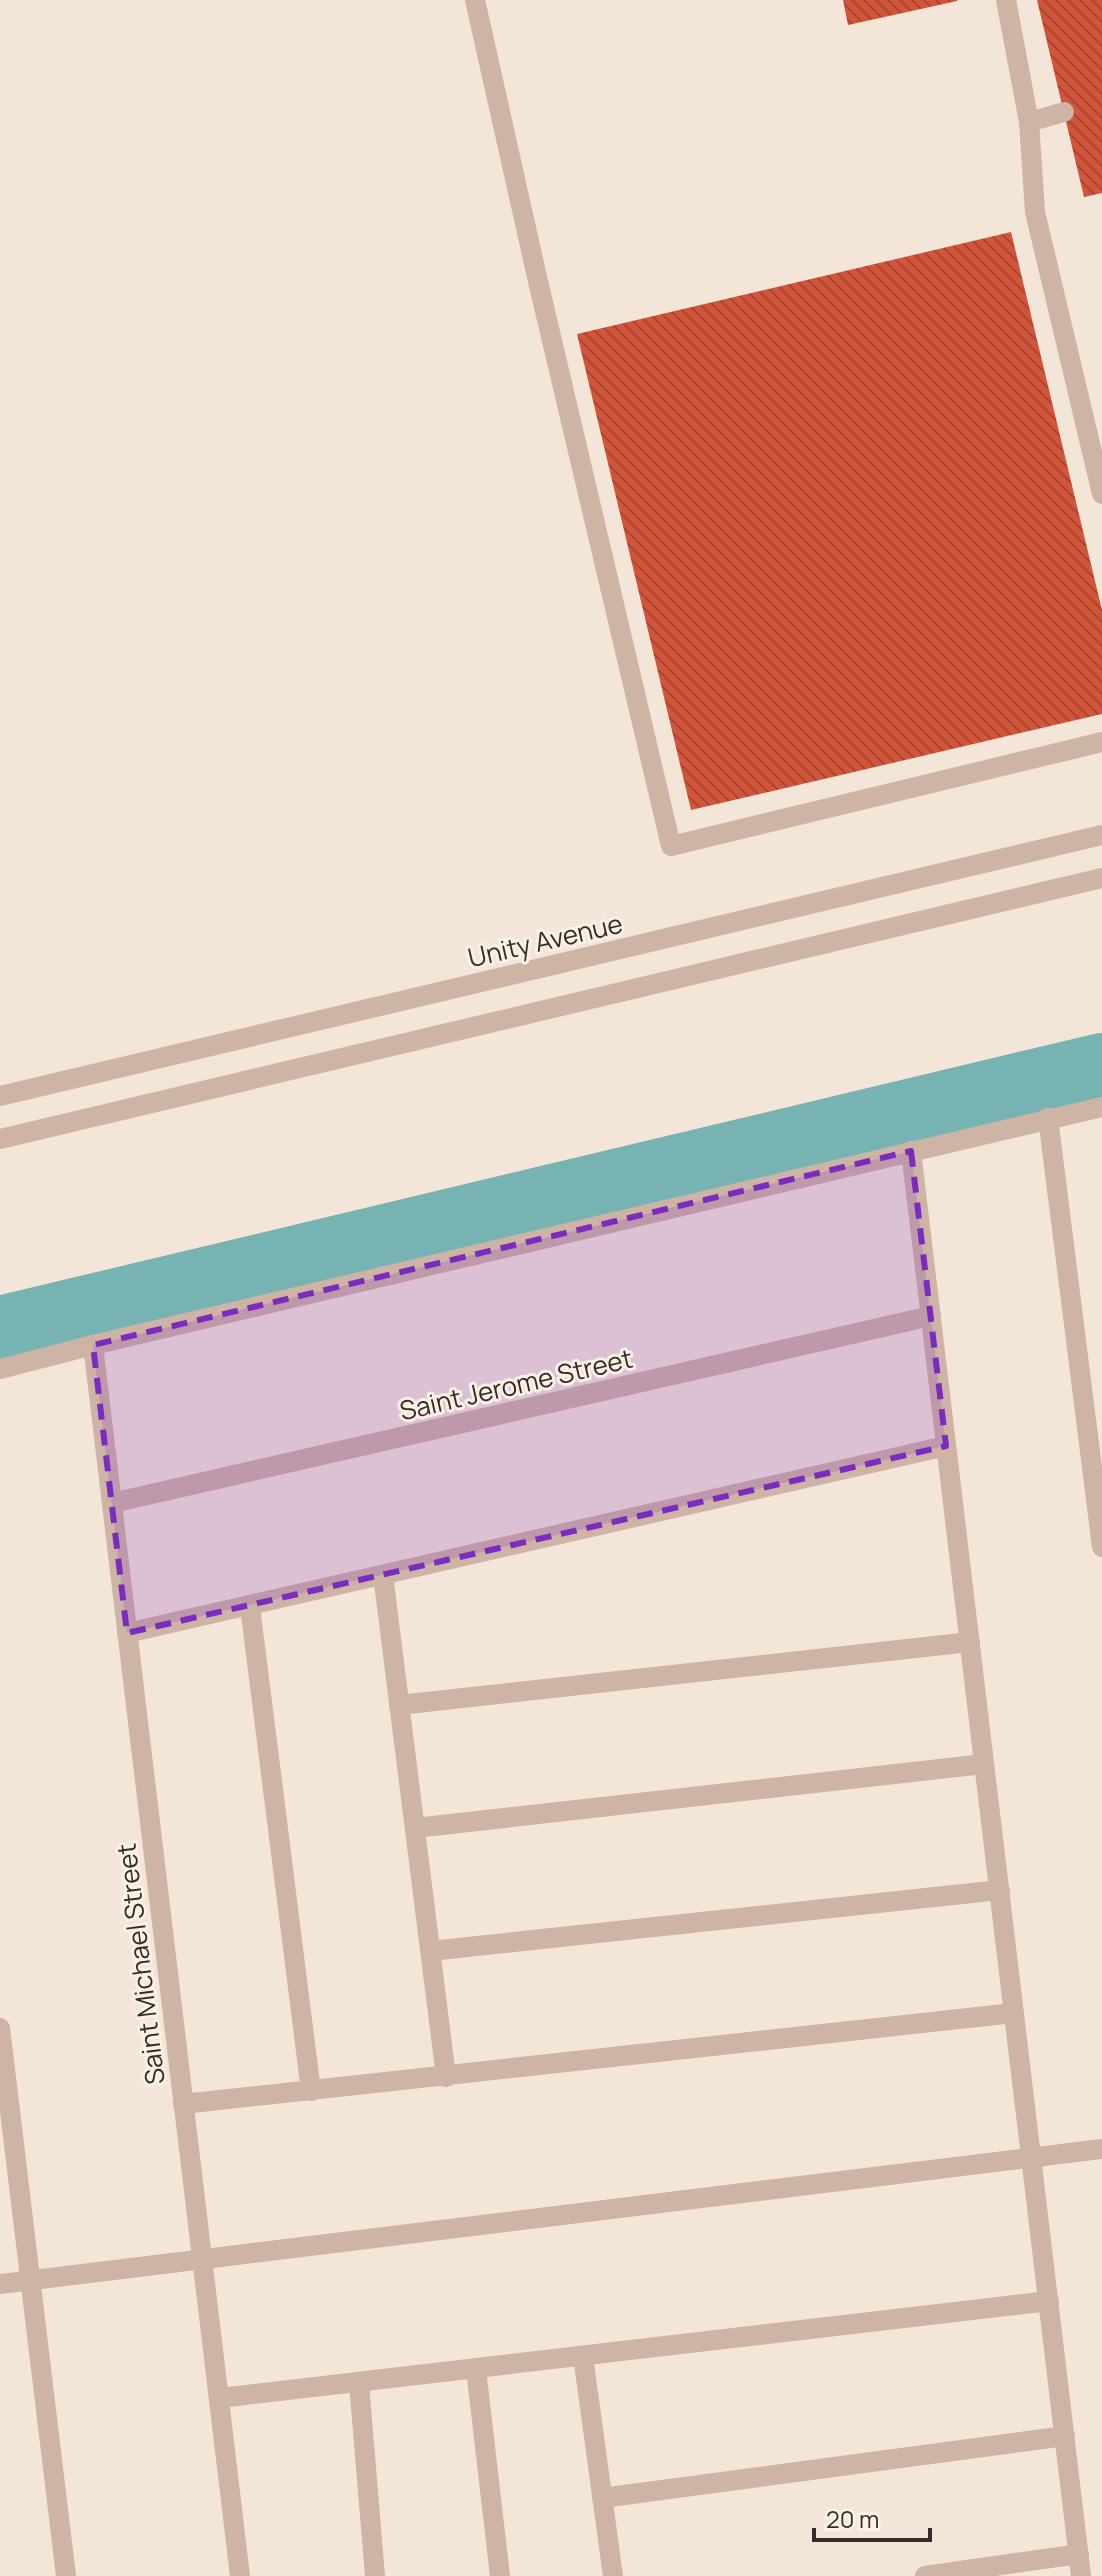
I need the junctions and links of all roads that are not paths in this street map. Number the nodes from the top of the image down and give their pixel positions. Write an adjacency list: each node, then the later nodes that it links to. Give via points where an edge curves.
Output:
1 (475, 0): 6 (street, via 671,846)
2 (1006, 0): 4 (street)
3 (1064, 112): 4 (street)
4 (1029, 122): 5 (street, via 1035,212)
5 (1102, 494)
6 (1102, 742)
7 (1102, 835): 9 (street, Unity Avenue)
8 (1102, 878): 12 (street)
9 (0, 1096)
10 (1102, 1107): 11 (street)
11 (1048, 1118): 13 (street); 19 (street)
12 (0, 1139)
13 (911, 1151): 14 (street); 15 (street)
14 (931, 1316): 17 (street); 18 (street, Saint Jerome Street)
15 (93, 1345): 16 (street); 18 (street, Saint Michael Street)
16 (0, 1369)
17 (946, 1446): 20 (street); 23 (street)
18 (112, 1503): 22 (street, Saint Michael Street)
19 (1102, 1547)
20 (383, 1575): 21 (street); 24 (street)
21 (250, 1607): 22 (street); 32 (street)
22 (127, 1633): 33 (street, Saint Michael Street)
23 (970, 1642): 24 (street); 25 (street)
24 (399, 1705): 26 (street)
25 (984, 1764): 26 (street); 27 (street)
26 (415, 1828): 28 (street)
27 (1000, 1890): 28 (street); 29 (street)
28 (430, 1951): 31 (street)
29 (1014, 2013): 31 (street); 35 (street)
30 (0, 2028): 37 (street)
31 (446, 2077): 32 (street)
32 (311, 2091): 33 (street)
33 (183, 2104): 36 (street, Saint Michael Street)
34 (1102, 2149): 35 (street)
35 (1032, 2158): 36 (street); 39 (street)
36 (204, 2259): 37 (street); 43 (street, Saint Michael Street)
37 (30, 2280): 38 (street); 47 (street)
38 (0, 2284)
39 (1049, 2301): 40 (street); 44 (street)
40 (583, 2356): 41 (street); 45 (street)
41 (476, 2369): 42 (street); 50 (street)
42 (359, 2383): 43 (street); 49 (street)
43 (220, 2398): 48 (street, Saint Michael Street)
44 (1065, 2436): 45 (street); 46 (street)
45 (602, 2498): 51 (street)
46 (1079, 2554): 52 (street); 53 (street)
47 (66, 2576)
48 (240, 2576)
49 (375, 2576)
50 (500, 2576)
51 (613, 2576)
52 (925, 2576)
53 (1081, 2576)

